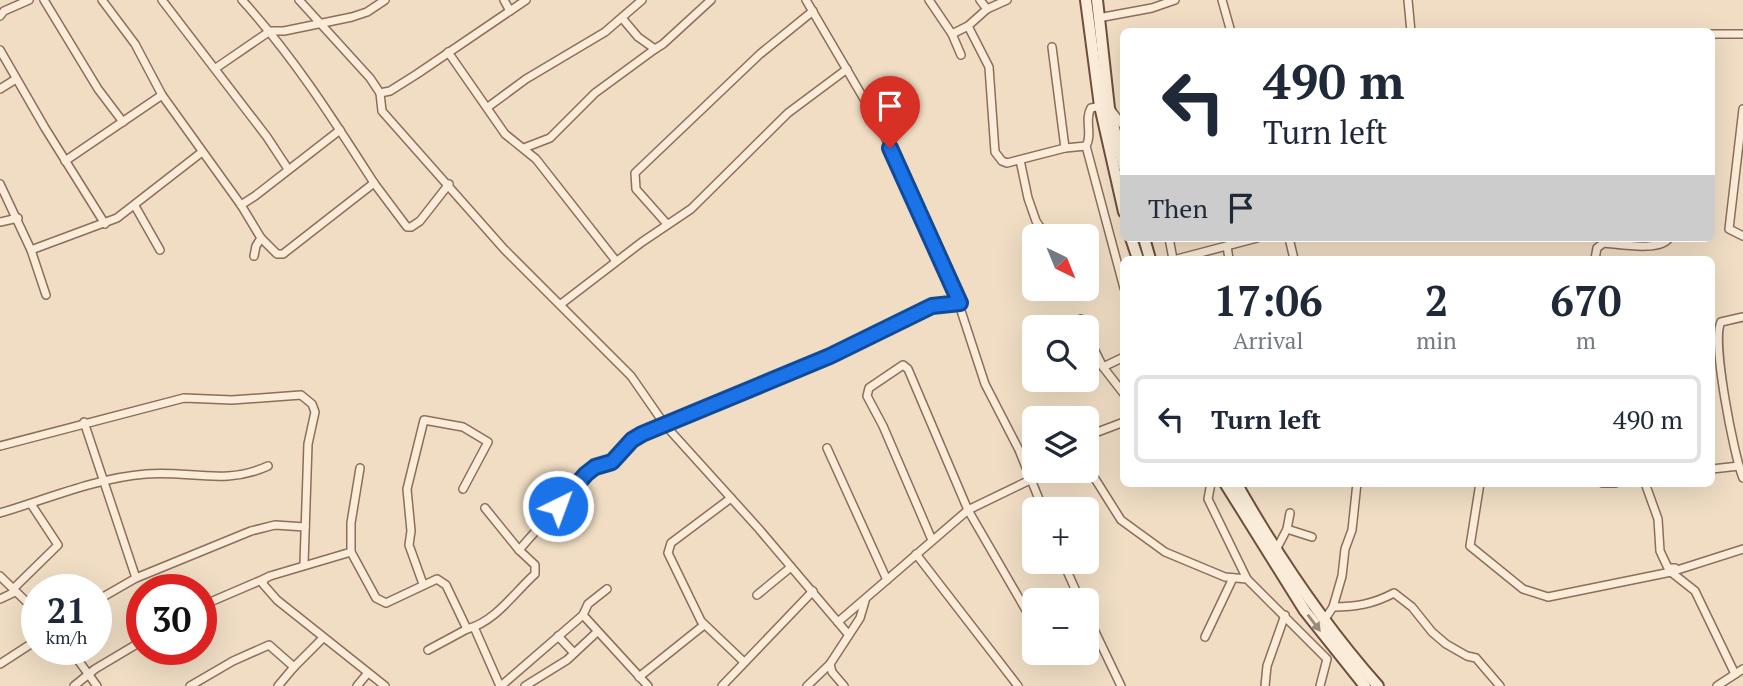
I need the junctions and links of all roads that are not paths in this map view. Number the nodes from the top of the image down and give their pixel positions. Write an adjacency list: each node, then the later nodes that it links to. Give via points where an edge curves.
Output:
1 (29, 0): 22 (street)
2 (44, 0): 49 (street)
3 (102, 0): 45 (street, via 135,44)
4 (162, 0): 40 (street)
5 (242, 0): 31 (street)
6 (299, 0): 27 (street)
7 (385, 0): 27 (street, via 367,12)
8 (504, 0): 23 (street)
9 (526, 0): 23 (street)
10 (642, 0): 25 (street)
11 (711, 0): 36 (street)
12 (806, 0): 24 (street)
13 (929, 0): 32 (street)
14 (980, 0): 21 (street)
15 (1007, 0): 21 (street)
16 (1086, 0): 47 (main road)
17 (1097, 0): 26 (main road)
18 (1175, 0): 26 (street)
19 (1222, 0): 29 (street)
20 (1408, 0): 30 (street)
21 (987, 9): 28 (street)
22 (1, 11)
23 (510, 11): 38 (street)
24 (813, 11): 41 (street); 70 (street, via 760,54 635,173 636,189)
25 (622, 18): 36 (street); 46 (street)
26 (1098, 18): 47 (main road)
27 (318, 23): 31 (street); 44 (street)
28 (968, 26): 32 (street); 58 (street, via 989,67 995,152 1002,162)
29 (1230, 28)
30 (1411, 28)
31 (270, 30): 40 (street); 51 (street)
32 (952, 34): 39 (street)
33 (1715, 34): 34 (street)
34 (1743, 34)
35 (1052, 47): 54 (street)
36 (655, 49): 55 (street, via 595,93 550,138)
37 (0, 50): 42 (street)
38 (450, 52): 44 (street); 46 (street)
39 (961, 55)
40 (216, 68): 59 (street)
41 (846, 69): 70 (street, via 788,113 691,209); 87 (street, via 881,128)
42 (16, 79): 43 (street); 57 (street)
43 (0, 89)
44 (380, 93): 62 (street, via 382,111)
45 (162, 95): 49 (street); 56 (street)
46 (488, 107): 55 (street, via 505,134)
47 (1105, 107): 50 (street); 52 (main road); 53 (street, via 1091,108 1088,113); 63 (main road)
48 (1743, 109): 71 (street, via 1729,229)
49 (123, 122): 57 (street)
50 (1120, 123)
51 (340, 130): 59 (street); 60 (street)
52 (1120, 140)
53 (1086, 146): 54 (street); 85 (street)
54 (1065, 148): 58 (street)
55 (524, 149): 84 (street)
56 (202, 152): 64 (street); 65 (street)
57 (65, 160): 68 (street)
58 (1020, 160): 69 (street)
59 (288, 169): 64 (street)
60 (374, 183): 62 (street, via 407,227 420,221); 72 (street, via 283,254 277,254)
61 (0, 184): 66 (street)
62 (449, 184): 88 (street, via 504,249)
63 (1120, 190)
64 (241, 205): 72 (street)
65 (135, 206): 68 (street); 79 (street)
66 (18, 218): 67 (street); 78 (street)
67 (0, 222)
68 (105, 224): 78 (street)
69 (1038, 224)
70 (667, 225): 84 (street)
71 (1743, 236)
72 (261, 238): 80 (street)
73 (1242, 242): 77 (street)
74 (1604, 242): 83 (street)
75 (1617, 242): 76 (street, via 1642,247)
76 (1664, 242)
77 (1227, 246): 81 (street); 82 (street)
78 (31, 250): 86 (street)
79 (160, 250)
80 (254, 256)
81 (1187, 256)
82 (1229, 256)
83 (1596, 256)
84 (616, 261): 88 (street)
85 (1120, 273)
86 (46, 295)
87 (960, 303): 96 (street, via 932,306 830,356); 100 (street, via 985,384)
88 (561, 304): 96 (street, via 631,376)
89 (1743, 317): 102 (street, via 1721,322 1717,339)
90 (1120, 358): 92 (street)
91 (1099, 361): 92 (street)
92 (1102, 368): 93 (street)
93 (1120, 389)
94 (84, 422): 98 (street); 106 (street); 122 (street, via 184,398 301,395 315,412 308,444)
95 (1120, 424): 97 (street)
96 (665, 425): 116 (street); 127 (street, via 632,440 612,462 586,474)
97 (1099, 431)
98 (0, 446)
99 (827, 448): 141 (street)
100 (1022, 459)
101 (268, 466): 106 (street, via 214,478 146,474)
102 (1739, 467): 104 (street); 105 (street)
103 (360, 468): 129 (street)
104 (1715, 470)
105 (1743, 478)
106 (103, 482): 117 (street); 135 (street)
107 (1024, 483): 119 (street)
108 (1097, 483): 138 (street, via 1117,517 1140,536 1165,552)
109 (1210, 487): 140 (street, via 1208,499)
110 (1228, 487): 195 (main road, one-way to 195, via 1305,611)
111 (1238, 487): 128 (main road)
112 (1357, 487): 152 (street)
113 (1479, 487): 134 (street, via 1470,546 1522,589 1548,597)
114 (1646, 487): 133 (street, via 1658,519 1660,551 1668,568)
115 (463, 489): 142 (street, via 488,442 463,427 424,420 407,489 409,545)
116 (731, 498): 132 (street); 157 (street, via 668,548)
117 (31, 504): 120 (street); 144 (street, via 58,545)
118 (485, 508): 127 (street)
119 (968, 510): 125 (street); 125 (street, via 908,369 900,366 869,388 867,397); 151 (street)
120 (0, 513)
121 (1290, 513): 123 (street)
122 (305, 527): 131 (street); 136 (street, via 275,525 251,531)
123 (1287, 529): 124 (street); 128 (street)
124 (1312, 537)
125 (932, 540): 130 (street)
126 (1743, 549): 133 (street)
127 (519, 550): 158 (street, via 535,565 535,574 494,615)
128 (1276, 551): 155 (main road)
129 (351, 552): 131 (street); 142 (street, via 381,602)
130 (916, 554): 141 (street); 191 (street)
131 (304, 564): 139 (street)
132 (791, 567): 145 (street); 146 (street)
133 (1680, 568): 134 (street)
134 (1671, 572): 177 (street, via 1695,591)
135 (135, 574)
136 (146, 574)
137 (0, 576): 144 (street)
138 (1233, 578): 140 (street); 162 (street)
139 (264, 579): 149 (street); 163 (street, via 264,588)
140 (1247, 579): 154 (street)
141 (887, 580): 150 (street)
142 (423, 584): 158 (street, via 437,579 443,582)
143 (607, 589): 153 (street, via 588,604)
144 (14, 590): 147 (street); 148 (street)
145 (813, 591): 156 (street); 169 (street)
146 (757, 595)
147 (21, 597)
148 (0, 599)
149 (217, 599)
150 (865, 601): 156 (street); 160 (street)
151 (1022, 603)
152 (1334, 607): 155 (street); 197 (street, via 1376,603 1394,593 1451,648 1476,658)
153 (583, 615): 159 (street); 161 (street)
154 (1285, 615): 193 (street); 194 (street, via 1327,659)
155 (1325, 619): 196 (main road)
156 (838, 622): 160 (street)
157 (704, 625): 169 (street); 178 (street)
158 (471, 628): 166 (street); 185 (street)
159 (597, 632): 168 (street); 178 (street)
160 (848, 634): 173 (street)
161 (558, 636): 168 (street); 185 (street)
162 (1205, 637)
163 (323, 638): 172 (street); 176 (street)
164 (1099, 640): 192 (street)
165 (21, 650): 170 (street)
166 (428, 650)
167 (126, 651): 175 (street)
168 (575, 653): 186 (street)
169 (744, 662): 188 (street)
170 (0, 664)
171 (83, 665): 175 (street)
172 (294, 667): 181 (street, via 269,645); 182 (street)
173 (831, 668): 189 (street); 190 (street)
174 (1743, 669): 177 (street)
175 (90, 674): 179 (street); 180 (street)
176 (367, 674): 183 (street); 184 (street)
177 (1735, 674): 198 (street)
178 (643, 681): 187 (street)
179 (74, 686)
180 (97, 686)
181 (190, 686)
182 (278, 686)
183 (357, 686)
184 (385, 686)
185 (501, 686)
186 (525, 686)
187 (633, 686)
188 (722, 686)
189 (807, 686)
190 (844, 686)
191 (1018, 686)
192 (1121, 686)
193 (1265, 686)
194 (1320, 686)
195 (1365, 686)
196 (1378, 686)
197 (1500, 686)
198 (1717, 686)

